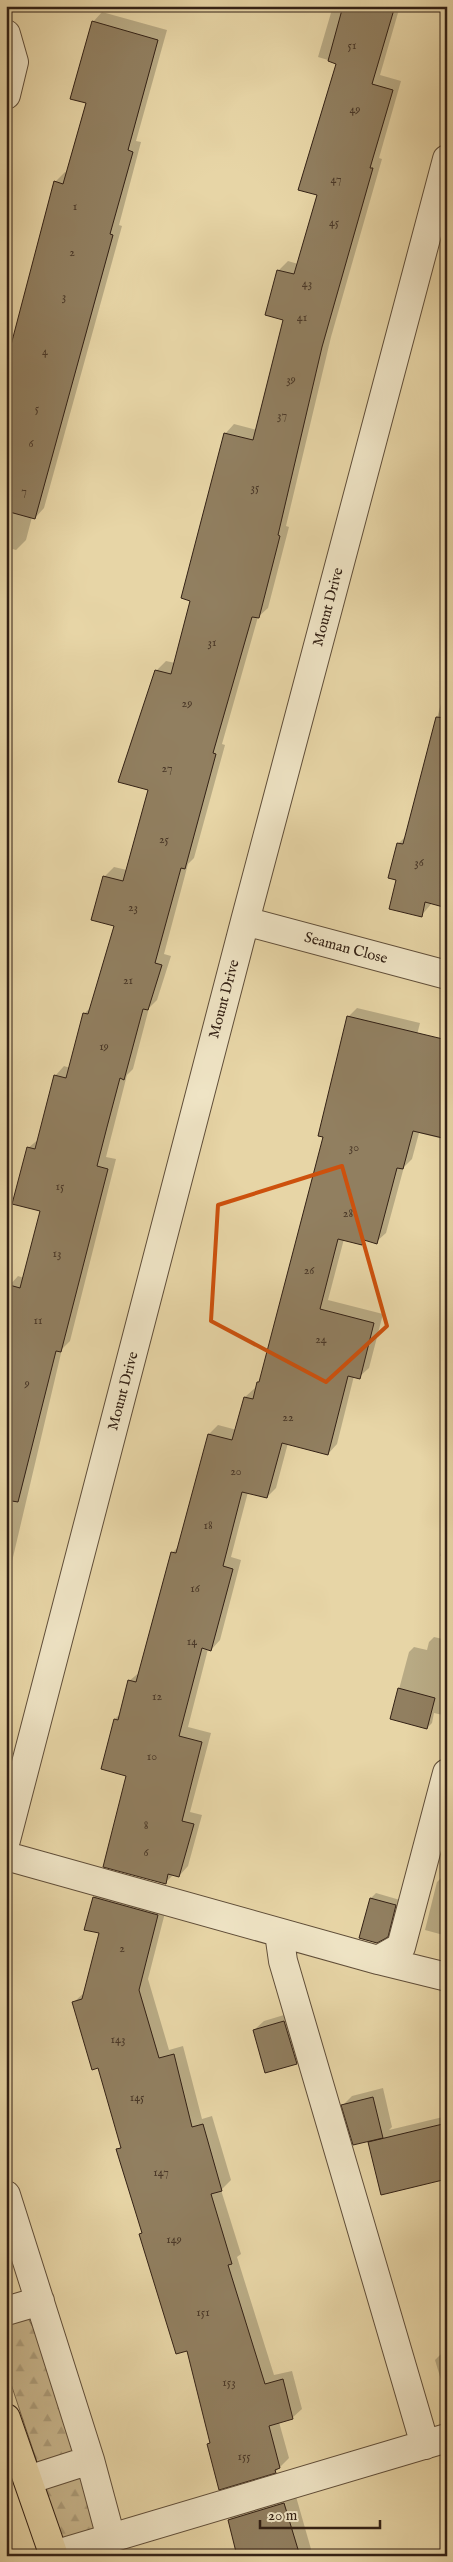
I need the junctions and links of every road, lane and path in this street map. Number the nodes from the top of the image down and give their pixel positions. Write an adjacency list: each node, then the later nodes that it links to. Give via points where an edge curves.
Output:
1 (6, 34): 2 (street, via 14,62)
2 (6, 95)
3 (447, 159): 4 (street, Mount Drive)
4 (245, 921): 5 (street, Seaman Close); 7 (street, Mount Drive)
5 (447, 975)
6 (447, 1773): 10 (street, via 401,1947)
7 (6, 1840)
8 (6, 1856): 9 (street)
9 (279, 1933): 10 (street); 17 (street, via 282,1961)
10 (378, 1960): 11 (street)
11 (447, 1977)
12 (6, 2195): 13 (street)
13 (13, 2239): 14 (street)
14 (40, 2301): 15 (street); 18 (street)
15 (6, 2311)
16 (6, 2418): 19 (main road)
17 (436, 2442): 20 (street)
18 (90, 2460): 19 (street); 20 (street)
19 (28, 2480): 21 (main road)
20 (111, 2538): 21 (street)
21 (54, 2555)

